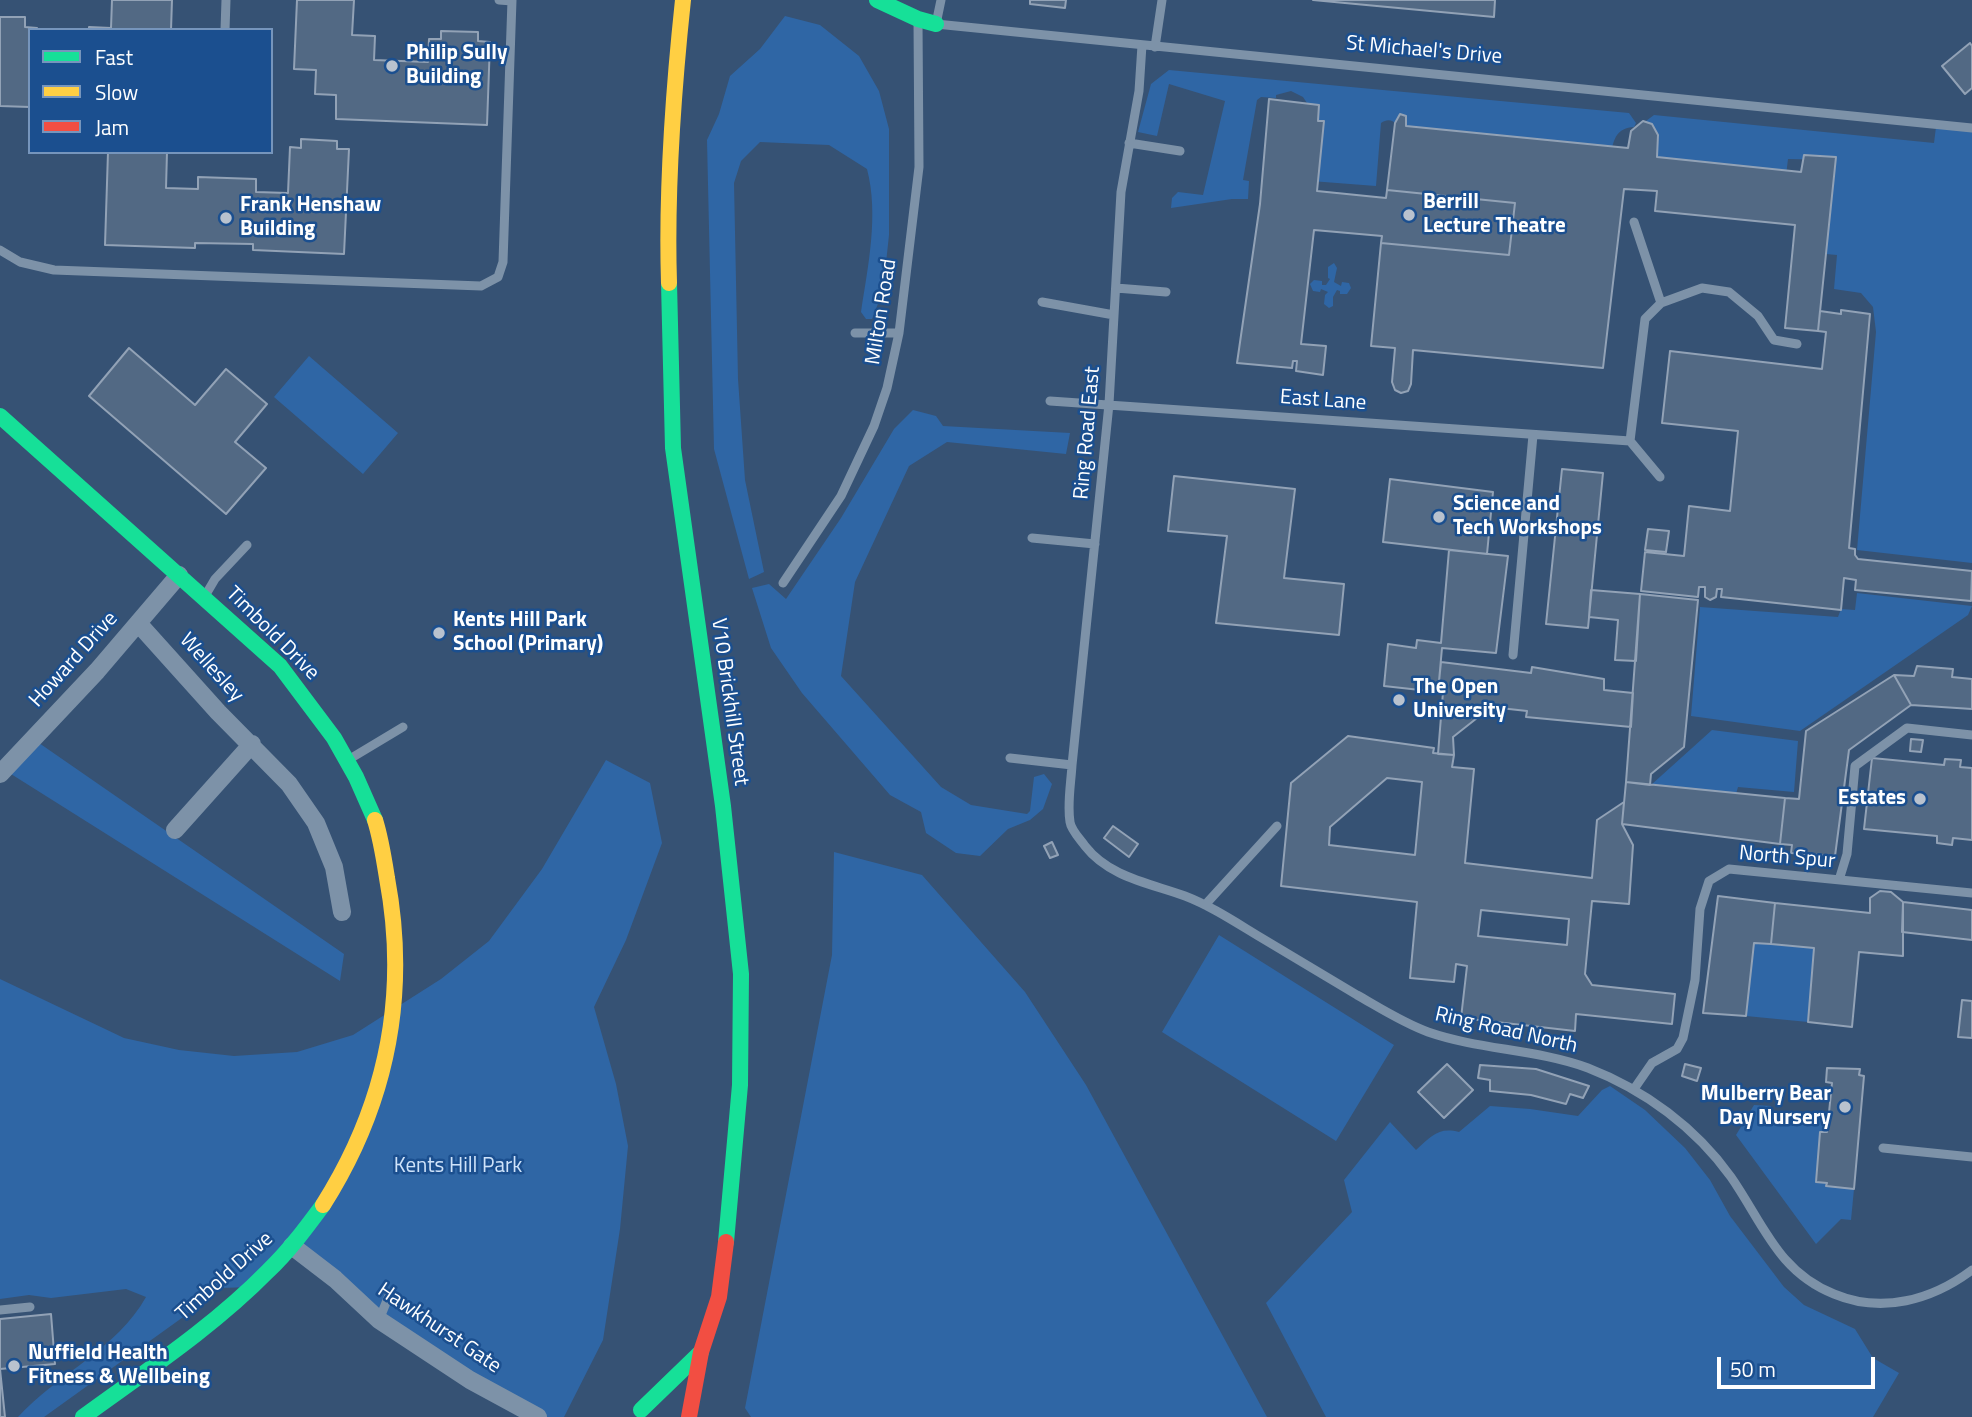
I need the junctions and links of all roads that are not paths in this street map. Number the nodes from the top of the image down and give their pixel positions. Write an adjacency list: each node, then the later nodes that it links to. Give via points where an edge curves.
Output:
1 (226, 0): 11 (lane)
2 (499, 0): 3 (lane)
3 (512, 0): 19 (lane, via 503,262 498,277 481,286 54,270 20,262)
4 (683, 0): 14 (street, V10 Brickhill Street)
5 (877, 0): 9 (street, St Michael's Drive)
6 (941, 0): 10 (lane)
7 (1162, 0): 13 (lane)
8 (667, 11): 14 (street, V10 Brickhill Street)
9 (918, 19): 10 (street, St Michael's Drive); 26 (lane, Milton Road, via 919,167)
10 (936, 24): 12 (lane, St Michael's Drive)
11 (225, 28)
12 (1142, 45): 13 (lane, St Michael's Drive); 16 (lane, Ring Road East)
13 (1155, 47): 15 (lane, St Michael's Drive)
14 (677, 55): 65 (street, V10 Brickhill Street, via 667,223 673,448 723,806 740,974 740,1085 731,1205 719,1297)
15 (1972, 128)
16 (1129, 143): 17 (lane); 20 (lane, Ring Road East, via 1121,192)
17 (1180, 151)
18 (1634, 222): 23 (lane)
19 (0, 250)
20 (1116, 288): 21 (lane); 24 (lane, Ring Road East)
21 (1166, 292)
22 (1042, 302): 24 (lane)
23 (1661, 303): 27 (lane, via 1702,288 1729,292 1758,316 1774,340); 32 (lane, via 1645,319)
24 (1114, 315): 29 (lane, Ring Road East)
25 (855, 333): 26 (lane)
26 (899, 333): 38 (lane, Milton Road, via 874,426 841,496)
27 (1797, 344)
28 (1050, 401): 29 (lane, East Lane)
29 (1109, 404): 31 (lane, East Lane); 35 (lane, Ring Road East)
30 (0, 416): 37 (street, Timbold Drive)
31 (1534, 435): 32 (lane, East Lane); 41 (lane)
32 (1630, 441): 33 (lane)
33 (1660, 477)
34 (1032, 538): 35 (lane)
35 (1096, 544): 47 (lane, Ring Road East)
36 (247, 545): 39 (lane)
37 (179, 575): 39 (street, Timbold Drive); 40 (street, Howard Drive)
38 (783, 583)
39 (204, 597): 46 (street, Timbold Drive, via 280,666 316,709)
40 (138, 623): 44 (street, Wellesley); 48 (street, Howard Drive)
41 (1513, 655)
42 (403, 727): 46 (lane)
43 (1972, 735): 52 (lane, via 1907,728 1854,766 1847,854)
44 (252, 744): 51 (street); 55 (street, Wellesley, via 289,783 316,823 334,867)
45 (1010, 758): 47 (lane)
46 (348, 760): 59 (street, Timbold Drive, via 374,818 391,886 398,952 393,1034 386,1067 356,1148 330,1194)
47 (1072, 765): 49 (lane, Ring Road East)
48 (0, 774)
49 (1070, 825): 54 (lane, Ring Road North, via 1107,867)
50 (1277, 826): 54 (lane)
51 (176, 830)
52 (1839, 880): 53 (lane, North Spur); 56 (lane, North Spur, via 1729,869 1709,881 1700,909 1695,980 1683,1038 1677,1049 1652,1063)
53 (1972, 893)
54 (1205, 905): 56 (lane, Ring Road North, via 1387,1013 1428,1032 1544,1054)
55 (342, 912)
56 (1634, 1089): 60 (lane, Ring Road North, via 1702,1142 1731,1177 1779,1255 1806,1281 1835,1295 1881,1304 1921,1299)
57 (1883, 1148): 58 (lane)
58 (1972, 1157)
59 (292, 1245): 64 (street, Hawkhurst Gate); 69 (street, Timbold Drive, via 252,1287)
60 (1972, 1270)
61 (390, 1293): 64 (lane)
62 (30, 1307): 63 (lane)
63 (0, 1310)
64 (379, 1320): 68 (street, Hawkhurst Gate, via 470,1380)
65 (701, 1352): 66 (street, V10 Brickhill Street); 67 (street, V10 Brickhill Street)
66 (633, 1413): 67 (street)
67 (678, 1413)
68 (536, 1416)
69 (83, 1417)

